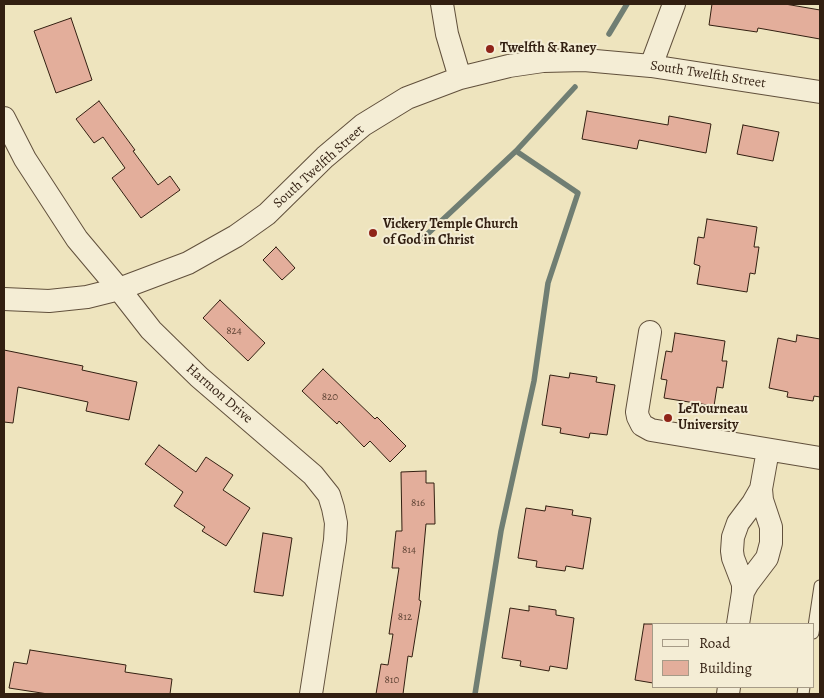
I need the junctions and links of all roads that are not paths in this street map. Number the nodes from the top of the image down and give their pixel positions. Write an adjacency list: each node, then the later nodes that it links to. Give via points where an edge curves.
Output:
1 (442, 4): 4 (street)
2 (674, 4): 3 (street)
3 (651, 66): 4 (street, South Twelfth Street, via 584,60 544,61); 5 (street, South Twelfth Street)
4 (460, 78): 7 (street, South Twelfth Street, via 407,98 363,125 267,214 236,236 188,263)
5 (820, 92)
6 (4, 118): 7 (street, Harmon Drive, via 25,159 77,239)
7 (119, 289): 8 (street, South Twelfth Street, via 49,301); 17 (street, Harmon Drive, via 151,330 184,364 313,475 329,495 336,523 335,540)
8 (4, 299)
9 (650, 332): 10 (street, via 637,412 642,425 657,431)
10 (768, 450): 11 (street); 12 (street)
11 (820, 458)
12 (761, 489): 14 (street, via 771,527 771,543 767,558); 14 (street, via 738,523 733,537 733,558)
13 (820, 586): 16 (lane)
14 (743, 592): 15 (street)
15 (738, 623)
16 (814, 626)
17 (311, 694)

